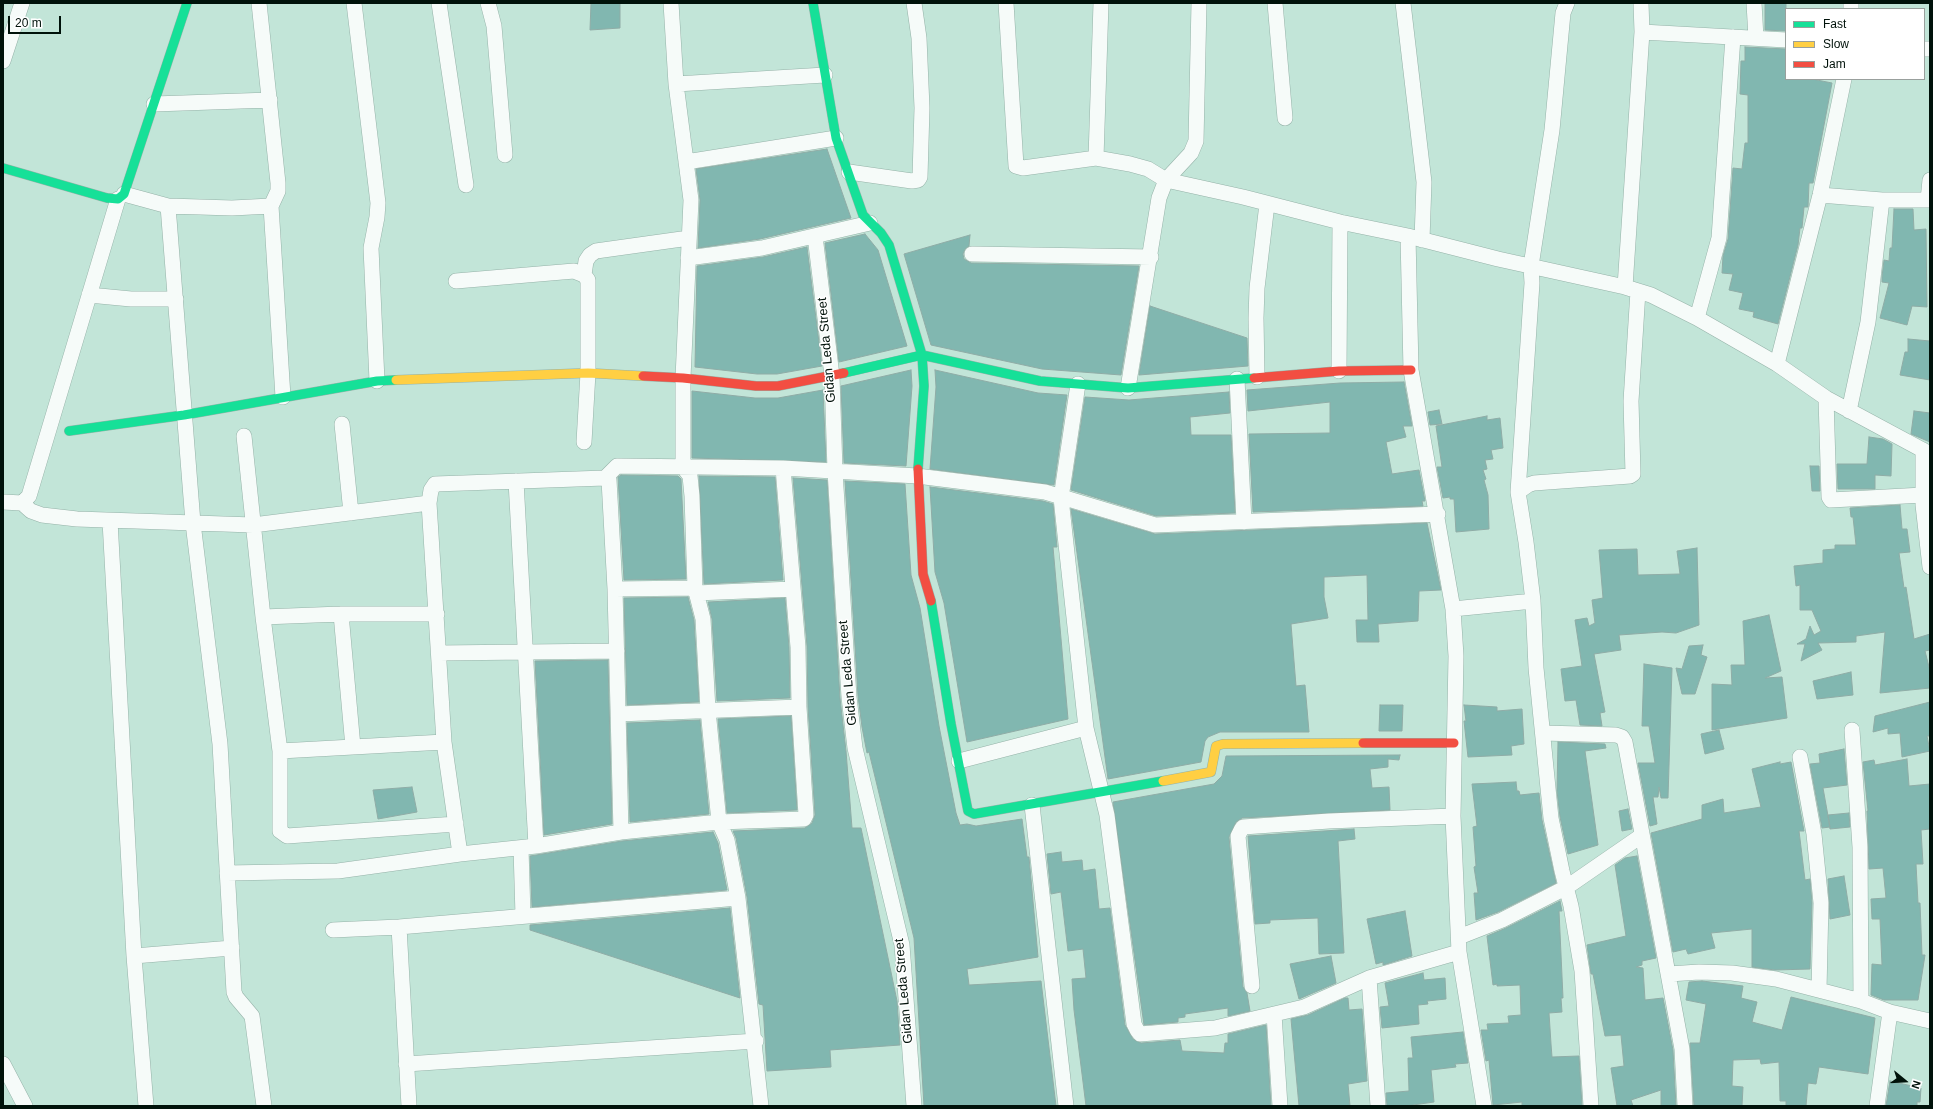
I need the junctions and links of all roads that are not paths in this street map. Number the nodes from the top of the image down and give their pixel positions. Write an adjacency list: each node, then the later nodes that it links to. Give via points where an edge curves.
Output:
1 (22, 3): 22 (street)
2 (187, 3): 27 (street)
3 (259, 3): 26 (street)
4 (354, 3): 70 (street, via 378,203 371,248)
5 (439, 3): 37 (street)
6 (488, 3): 30 (street, via 494,26)
7 (671, 3): 25 (street)
8 (813, 3): 23 (street)
9 (914, 3): 34 (street, via 919,38 922,108 920,177 912,181)
10 (1006, 3): 31 (street, via 1016,166 1023,168)
11 (1101, 3): 31 (street)
12 (1200, 3): 35 (street, via 1196,141 1191,153)
13 (1275, 3): 28 (street)
14 (1403, 3): 50 (street, via 1424,182)
15 (1567, 3): 54 (street, via 1563,13 1552,130)
16 (1641, 3): 18 (street)
17 (1754, 3): 20 (street)
18 (1642, 32): 19 (street); 57 (street)
19 (1733, 37): 20 (street); 60 (street, via 1719,238)
20 (1756, 38): 21 (street)
21 (1785, 40)
22 (3, 60)
23 (825, 75): 25 (street); 29 (street)
24 (1844, 80): 39 (street)
25 (676, 84): 32 (street)
26 (270, 100): 27 (street); 44 (street, via 278,183 278,191)
27 (154, 104): 38 (street)
28 (1285, 118)
29 (836, 138): 32 (street); 34 (street)
30 (505, 155)
31 (1096, 158): 35 (street, via 1148,169)
32 (686, 162): 49 (street, via 691,200)
33 (3, 168): 38 (street, via 106,198)
34 (849, 172): 46 (street, via 863,215)
35 (1166, 180): 42 (street); 52 (street, via 1159,198)
36 (1930, 180): 41 (street)
37 (466, 185)
38 (121, 196): 43 (street); 58 (street)
39 (1820, 196): 40 (street); 62 (street)
40 (1882, 200): 41 (street); 75 (street, via 1868,322)
41 (1929, 200)
42 (1267, 204): 45 (street); 68 (street, via 1257,288)
43 (168, 206): 44 (street); 59 (street)
44 (271, 206): 73 (street)
45 (1340, 222): 48 (street); 64 (street)
46 (870, 223): 47 (street); 61 (street, via 889,245)
47 (815, 236): 53 (street, via 762,248); 66 (street, Gidan Leda Street)
48 (1408, 236): 50 (street); 63 (street)
49 (689, 238): 53 (street); 55 (street, via 596,252 586,261)
50 (1422, 240): 54 (street)
51 (972, 254): 52 (street)
52 (1151, 257): 72 (street)
53 (688, 258): 67 (street)
54 (1531, 266): 57 (street); 88 (street)
55 (584, 275): 56 (street, via 574,271); 65 (street, via 589,287)
56 (456, 281)
57 (1631, 289): 60 (street, via 1651,295); 88 (street, via 1633,474 1534,483 1528,484)
58 (89, 295): 59 (street, via 132,300); 92 (street, via 29,496)
59 (176, 298): 76 (street)
60 (1697, 318): 62 (street)
61 (922, 355): 66 (street); 71 (street, via 1040,381); 85 (street, via 924,386)
62 (1777, 364): 74 (street)
63 (1412, 370): 64 (street); 95 (street)
64 (1339, 371): 68 (street)
65 (588, 373): 67 (street); 70 (street); 80 (street)
66 (832, 376): 67 (street, via 778,386); 84 (street, Gidan Leda Street)
67 (683, 378): 82 (street)
68 (1257, 378): 69 (street)
69 (1237, 379): 72 (street); 97 (street)
70 (377, 381): 73 (street)
71 (1078, 384): 72 (street); 90 (street)
72 (1128, 388)
73 (283, 397): 76 (street)
74 (1826, 398): 75 (street); 89 (street, via 1831,500)
75 (1849, 411): 81 (street)
76 (184, 415): 78 (street); 98 (street)
77 (342, 424): 94 (street)
78 (69, 431)
79 (244, 436): 99 (street)
80 (584, 442)
81 (1927, 452): 89 (street)
82 (683, 466): 83 (street); 86 (street, via 617,466); 102 (street, via 690,476)
83 (782, 468): 84 (street); 103 (street)
84 (834, 471): 85 (street); 159 (street, Gidan Leda Street, via 849,697 859,764 902,945)
85 (917, 476): 90 (street, via 1030,489); 123 (street, via 923,574 932,605 950,724)
86 (605, 478): 87 (street); 101 (street, via 610,483)
87 (516, 481): 93 (street, via 435,484 431,490); 110 (street)
88 (1518, 492): 104 (street)
89 (1923, 495): 100 (street)
90 (1060, 498): 97 (street, via 1155,524); 115 (street)
91 (3, 502): 92 (street)
92 (22, 503): 96 (street, via 31,511 42,515)
93 (429, 503): 94 (street); 107 (street)
94 (351, 513): 99 (street)
95 (1438, 514): 97 (street); 105 (street)
96 (110, 520): 98 (street); 142 (street)
97 (1244, 522)
98 (193, 523): 99 (street); 133 (street, via 218,713)
99 (253, 525): 108 (street)
100 (1930, 567)
101 (615, 589): 102 (street); 109 (street)
102 (696, 590): 103 (street); 113 (street, via 703,619)
103 (793, 590): 112 (street, via 798,647)
104 (1532, 601): 105 (street); 117 (street)
105 (1453, 609): 119 (street, via 1456,656)
106 (341, 614): 107 (street); 108 (street); 120 (street)
107 (437, 614): 111 (street)
108 (263, 617): 121 (street)
109 (617, 651): 110 (street); 114 (street)
110 (525, 652): 111 (street); 131 (street)
111 (439, 653): 118 (street)
112 (799, 707): 113 (street); 127 (street, via 806,815 804,819)
113 (708, 710): 114 (street); 127 (street)
114 (618, 714): 129 (street)
115 (1086, 728): 123 (street); 124 (street)
116 (1852, 730): 147 (street, via 1860,847)
117 (1543, 733): 130 (street, via 1622,737); 134 (street, via 1551,818)
118 (444, 742): 120 (street); 128 (street)
119 (1454, 743): 124 (street, via 1223,744 1216,746 1211,772); 126 (street)
120 (353, 747): 121 (street)
121 (280, 751): 128 (street, via 280,831 287,836)
122 (1800, 757): 146 (street, via 1814,834 1821,903)
123 (959, 761): 125 (street, via 970,813)
124 (1101, 792): 125 (street); 149 (street, via 1108,822 1134,1024 1140,1034 1215,1028)
125 (1032, 804): 160 (street)
126 (1453, 816): 139 (street); 145 (street, via 1329,821 1244,827 1240,830 1238,836)
127 (719, 822): 129 (street); 135 (street, via 727,840)
128 (456, 824): 132 (street)
129 (621, 832): 131 (street)
130 (1641, 836): 134 (street); 143 (street)
131 (528, 847): 132 (street); 136 (street)
132 (460, 854): 133 (street, via 338,872)
133 (227, 873): 140 (street)
134 (1567, 887): 139 (street, via 1502,920); 164 (street, via 1582,971)
135 (738, 898): 136 (street); 151 (street)
136 (523, 916): 137 (street)
137 (399, 927): 138 (street); 153 (street)
138 (333, 930)
139 (1459, 937): 141 (street)
140 (232, 948): 142 (street); 156 (street, via 235,995 252,1016)
141 (1459, 952): 144 (street); 163 (street)
142 (134, 956): 155 (street)
143 (1668, 974): 146 (street, via 1732,973 1776,979); 165 (street, via 1682,1049)
144 (1369, 978): 149 (street, via 1304,1006); 162 (street)
145 (1252, 986)
146 (1819, 990): 147 (street)
147 (1860, 1001): 148 (street)
148 (1890, 1012): 150 (street); 166 (street)
149 (1274, 1014): 161 (street)
150 (1930, 1020)
151 (756, 1041): 153 (street); 158 (street)
152 (3, 1064): 154 (street)
153 (406, 1064): 157 (street)
154 (25, 1106)
155 (146, 1106)
156 (264, 1106)
157 (409, 1106)
158 (762, 1106)
159 (914, 1106)
160 (1066, 1106)
161 (1280, 1106)
162 (1378, 1106)
163 (1484, 1106)
164 (1591, 1106)
165 (1685, 1106)
166 (1877, 1106)

